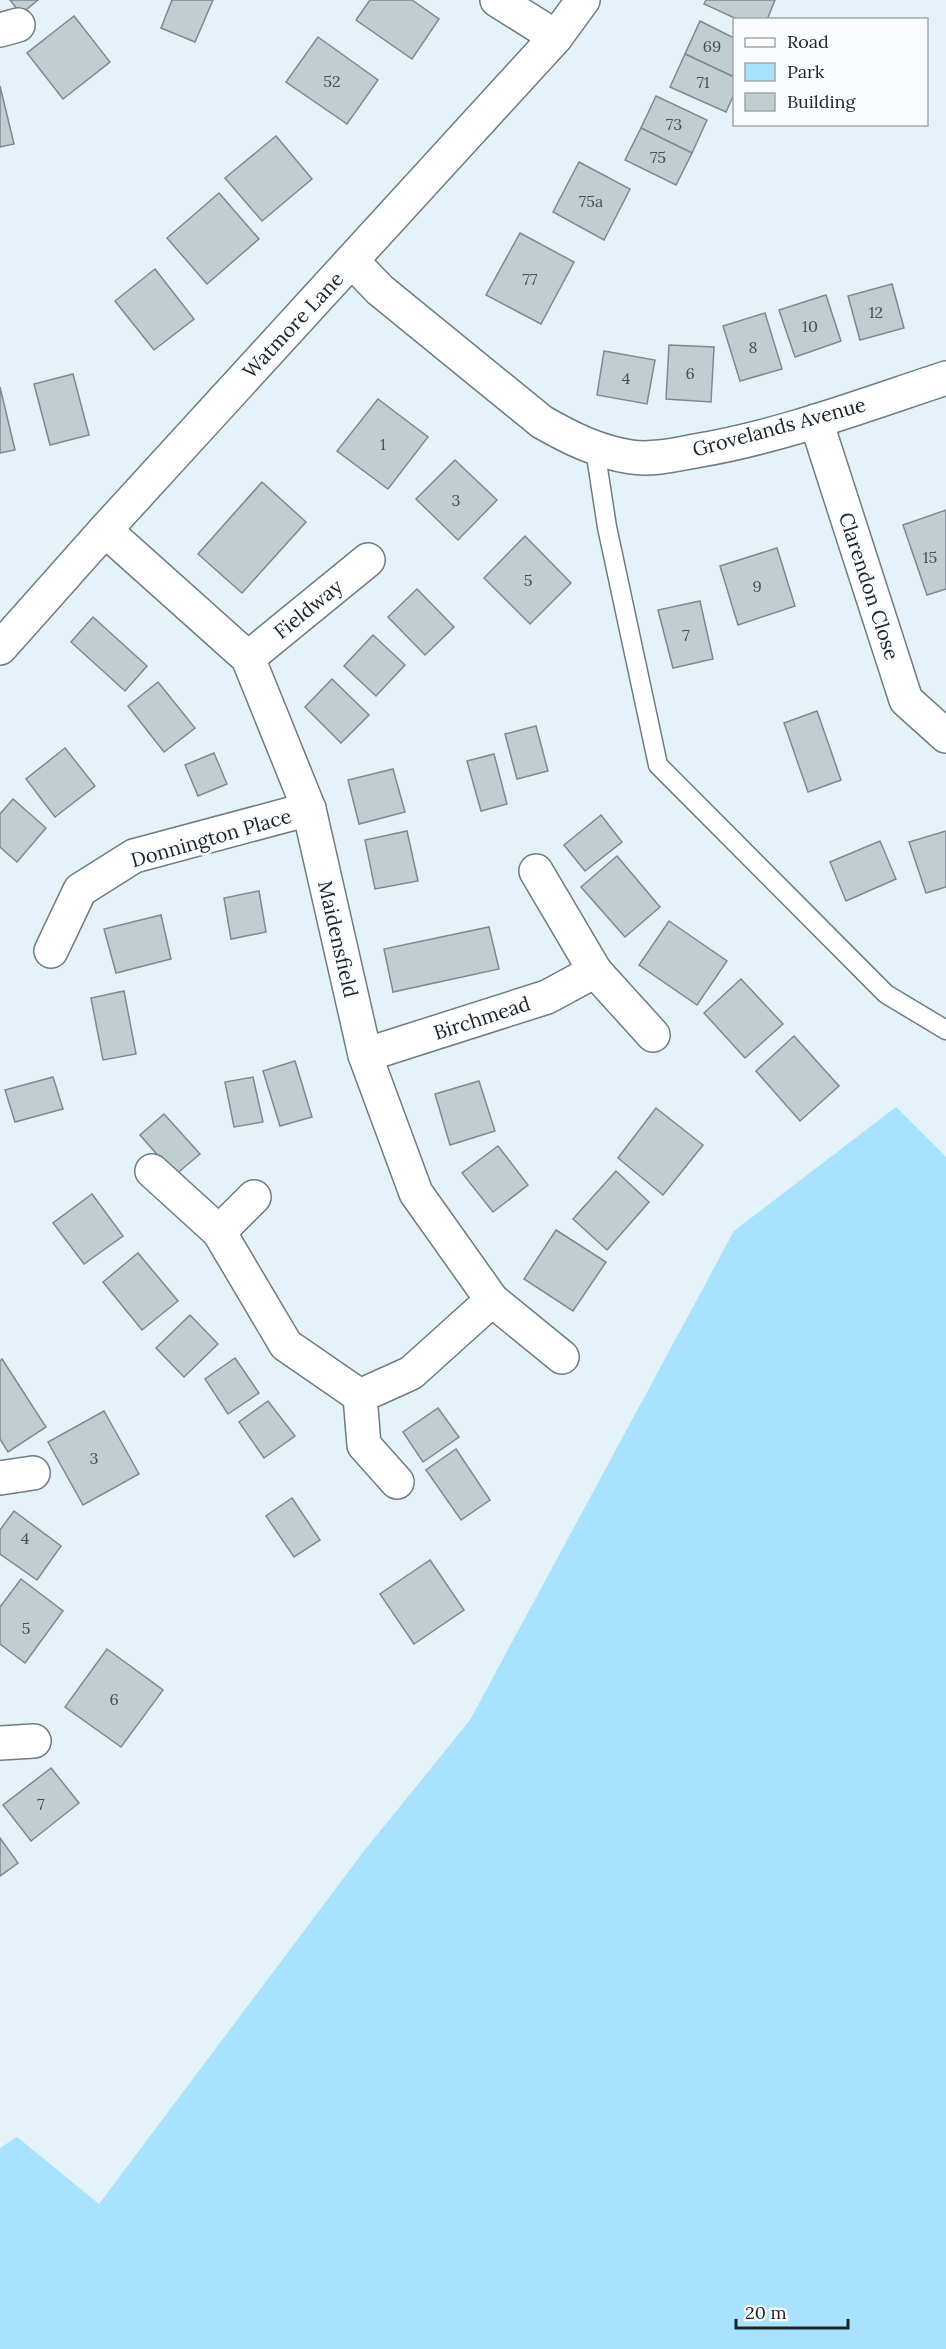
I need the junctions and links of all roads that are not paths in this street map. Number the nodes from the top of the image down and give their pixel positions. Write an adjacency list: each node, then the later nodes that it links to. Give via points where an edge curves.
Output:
1 (497, 0): 3 (street)
2 (583, 0): 3 (street, Watmore Lane)
3 (556, 38): 4 (street, Watmore Lane)
4 (352, 261): 7 (street, Grovelands Avenue, via 380,290 542,422); 8 (street, Watmore Lane)
5 (946, 378): 6 (street, Grovelands Avenue)
6 (816, 421): 7 (street, Grovelands Avenue, via 720,447 663,456 632,457); 12 (street, Clarendon Close, via 906,700)
7 (595, 449): 17 (lane, via 607,527 658,765 886,994)
8 (105, 530): 10 (street, Watmore Lane); 11 (street, Maidensfield)
9 (368, 560): 11 (street, Fieldway)
10 (0, 648)
11 (248, 658): 13 (street, Maidensfield)
12 (946, 736)
13 (309, 809): 15 (street, Donnington Place, via 134,856 80,890); 19 (street, Maidensfield)
14 (536, 871): 16 (street)
15 (51, 951)
16 (595, 971): 18 (street); 19 (street, Birchmead, via 548,997)
17 (946, 1030)
18 (653, 1035)
19 (365, 1055): 23 (street, Maidensfield, via 416,1193)
20 (152, 1171): 22 (street)
21 (254, 1197): 22 (street)
22 (219, 1232): 25 (street, via 286,1345)
23 (492, 1300): 24 (street, Maidensfield); 25 (street, via 411,1372)
24 (562, 1357)
25 (360, 1396): 28 (street, via 364,1445)
26 (33, 1473): 27 (street)
27 (0, 1478)
28 (397, 1482)
29 (33, 1740): 30 (street)
30 (0, 1743)

